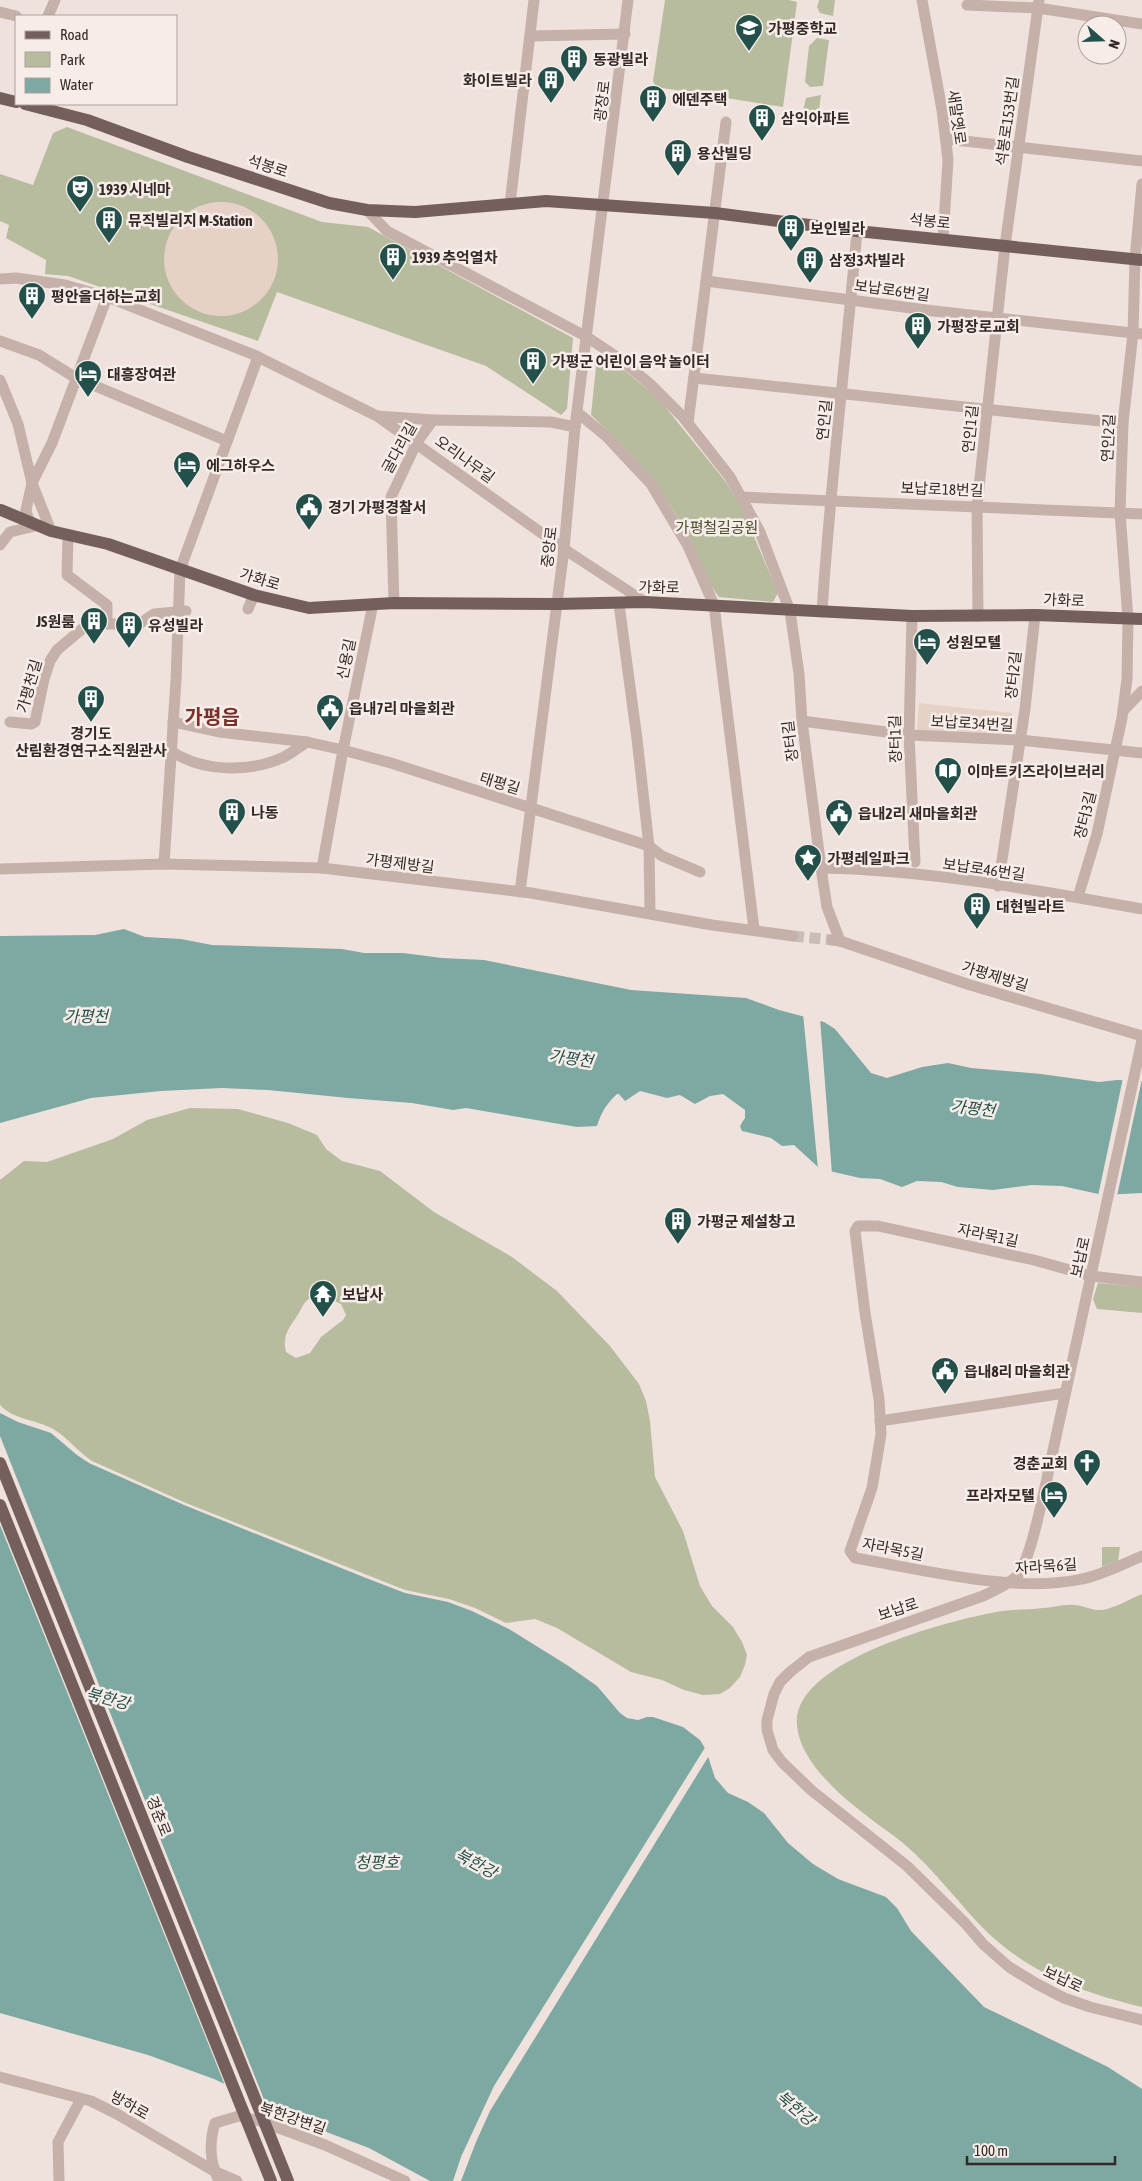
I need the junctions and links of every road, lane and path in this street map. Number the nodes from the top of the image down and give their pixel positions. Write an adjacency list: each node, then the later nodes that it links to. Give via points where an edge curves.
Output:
1 (55, 0): 8 (street)
2 (534, 0): 12 (street)
3 (628, 0): 11 (street, 광장로)
4 (922, 0): 17 (street, 새말옛로)
5 (1039, 4): 6 (street); 10 (street); 18 (street, 석봉로153번길)
6 (967, 5)
7 (0, 12): 9 (street)
8 (48, 15)
9 (15, 16)
10 (1142, 24)
11 (625, 34): 12 (street); 22 (street, 광장로)
12 (530, 36): 21 (street)
13 (0, 98): 14 (main road)
14 (15, 102)
15 (29, 105): 23 (main road, 석봉로, via 87,120 329,203)
16 (726, 122): 24 (street)
17 (946, 139): 18 (street); 26 (street, 새말옛로, via 948,174)
18 (1019, 148): 19 (street); 27 (street, 석봉로153번길)
19 (1142, 161)
20 (1142, 184): 28 (street, 연인2길)
21 (510, 204): 22 (main road, 석봉로, via 546,201); 23 (main road, 석봉로, via 415,212)
22 (604, 205): 24 (main road, 석봉로); 35 (street, 중앙로)
23 (366, 210): 35 (street, 장터길, via 388,231)
24 (715, 213): 25 (main road, 석봉로); 30 (street)
25 (858, 231): 26 (main road, 석봉로); 32 (street, 연인길)
26 (943, 239): 27 (main road, 석봉로)
27 (1005, 246): 28 (main road, 석봉로); 33 (street, 연인1길)
28 (1138, 259): 34 (street, 연인2길)
29 (0, 279): 31 (street, 오리나무길, via 65,285)
30 (706, 281): 32 (street, 보납로6번길); 39 (street)
31 (107, 297): 37 (street, 오리나무길); 38 (street)
32 (851, 299): 33 (street, 보납로6번길); 41 (street, 연인길)
33 (997, 319): 34 (street, 보납로6번길); 42 (street, 연인1길)
34 (1138, 333): 47 (street, 연인2길)
35 (587, 337): 43 (street, 중앙로); 46 (street, 장터길, via 650,384)
36 (0, 342): 38 (street, via 39,356)
37 (258, 357): 44 (street, 오리나무길); 49 (street)
38 (76, 378): 49 (street); 51 (street, via 52,443)
39 (694, 378): 41 (street); 46 (street)
40 (0, 380): 51 (street, via 18,424)
41 (842, 392): 42 (street); 53 (street, 연인길)
42 (987, 411): 47 (street); 56 (street, 연인1길)
43 (578, 413): 48 (street, 중앙로); 74 (street, via 606,436 651,484 688,546)
44 (377, 416): 45 (street); 50 (street, 오리나무길)
45 (433, 420): 48 (street, 굴다리길, via 550,422); 50 (street, 굴다리길)
46 (688, 423): 52 (street, 장터길, via 730,477)
47 (1123, 423): 58 (street, 연인2길)
48 (576, 427): 66 (street, 중앙로)
49 (227, 441): 67 (street)
50 (417, 442): 66 (street, 오리나무길); 70 (street, 굴다리길, via 391,497)
51 (32, 483): 55 (street); 63 (street)
52 (741, 497): 53 (street, 보납로18번길); 76 (street, 장터길, via 760,532)
53 (829, 500): 56 (street, 보납로18번길); 78 (street, 연인길)
54 (0, 504): 55 (street, via 16,510); 57 (main road)
55 (26, 506): 62 (street)
56 (977, 506): 58 (street, 보납로18번길); 81 (street, 연인1길)
57 (1, 510): 59 (main road); 62 (main road, 가화로)
58 (1120, 512): 60 (street, 보납로18번길); 82 (street, 연인2길)
59 (0, 514)
60 (1142, 514)
61 (0, 522): 62 (main road, 가화로)
62 (35, 526): 63 (main road, 가화로); 65 (street, via 10,532)
63 (51, 531): 64 (main road, 가화로)
64 (68, 536): 67 (main road, 가화로, via 108,544); 84 (street, via 67,574 106,605)
65 (0, 545)
66 (564, 549): 69 (street, 오리나무길); 72 (street, 중앙로)
67 (180, 570): 68 (main road, 가화로); 77 (street)
68 (254, 595): 71 (main road, 가화로, via 309,608); 75 (street)
69 (645, 602): 73 (main road, 가화로); 74 (main road, 가화로)
70 (394, 603): 71 (main road, 가화로); 72 (main road, 가화로)
71 (373, 604): 94 (street, 신용길)
72 (557, 604): 73 (main road, 가화로); 97 (street, 중앙로)
73 (619, 604): 98 (street)
74 (714, 604): 76 (main road, 가화로); 110 (street)
75 (248, 609)
76 (790, 611): 78 (main road, 가화로); 87 (street, 장터길)
77 (183, 612): 84 (street, 가평천길, via 154,614 139,624); 89 (street)
78 (822, 612): 80 (main road, 가화로)
79 (1035, 615): 81 (main road, 가화로); 82 (main road, 가화로); 91 (street, 장터2길)
80 (912, 616): 81 (main road, 가화로); 90 (street, 장터1길)
81 (978, 616)
82 (1128, 619): 83 (main road, 가화로); 86 (street, 장터3길)
83 (1142, 619)
84 (107, 624): 88 (street, 가평천길, via 89,625 57,650 46,670 33,724)
85 (1142, 691): 86 (street)
86 (1124, 710): 93 (street, 장터3길)
87 (802, 721): 90 (street, 보납로34번길); 102 (street, 장터길)
88 (10, 722)
89 (173, 722): 92 (street, via 219,732); 95 (street)
90 (909, 735): 91 (street, 보납로34번길); 99 (street, 장터1길)
91 (1020, 740): 93 (street, 보납로34번길); 105 (street, 장터2길)
92 (307, 742): 94 (street); 95 (street, via 282,758 245,767 202,764)
93 (1116, 749): 96 (street, 보납로34번길); 107 (street, 장터3길, via 1097,834)
94 (342, 750): 97 (street, 태평길); 101 (street, 신용길)
95 (171, 751): 100 (street)
96 (1142, 753)
97 (531, 808): 98 (street, 태평길); 106 (street, 중앙로)
98 (649, 846): 104 (street, 태평길, via 662,856); 109 (street)
99 (915, 862)
100 (164, 864): 101 (street, 가평제방길); 103 (street, 가평제방길)
101 (322, 868): 106 (street, 가평제방길)
102 (821, 868): 105 (street, 보납로46번길, via 874,869); 112 (street, 가평제방길, via 836,940 967,984)
103 (0, 869)
104 (700, 872)
105 (998, 886): 107 (street, 보납로46번길)
106 (520, 892): 109 (street, 가평제방길)
107 (1078, 897): 108 (street, 보납로46번길)
108 (1142, 909)
109 (650, 912): 110 (street, 가평제방길, via 712,925)
110 (754, 929): 111 (street, 가평제방길)
111 (793, 936)
112 (1142, 1036)
113 (1142, 1040): 114 (street, 보납로)
114 (1091, 1276): 115 (street); 116 (street, 보납로); 117 (street, 자라목1길, via 1034,1260 878,1226 860,1225 855,1231)
115 (1142, 1282)
116 (1065, 1393): 117 (street); 121 (street, 보납로, via 1028,1550 1021,1570)
117 (880, 1421): 121 (street, 자라목5길, via 880,1447 872,1488 850,1547 852,1556)
118 (0, 1463): 129 (main road, 경춘로, bridge)
119 (0, 1505): 128 (main road, bridge)
120 (1142, 1556): 121 (street, 자라목6길, via 1082,1579)
121 (1008, 1583): 122 (street, 보납로, via 984,1596 809,1657 785,1677 774,1694 767,1720 769,1738 782,1762 811,1790 907,1866 1009,1967 1064,1998)
122 (1142, 2020)
123 (0, 2077): 124 (street, 방하로)
124 (81, 2098): 125 (street, 방하로, via 117,2114); 126 (street, via 58,2142)
125 (217, 2176): 127 (street, 방하로); 130 (street, 북한강변길, via 210,2138 215,2123 239,2116 324,2145)
126 (59, 2181)
127 (237, 2181)
128 (272, 2181)
129 (288, 2181)
130 (405, 2181)

